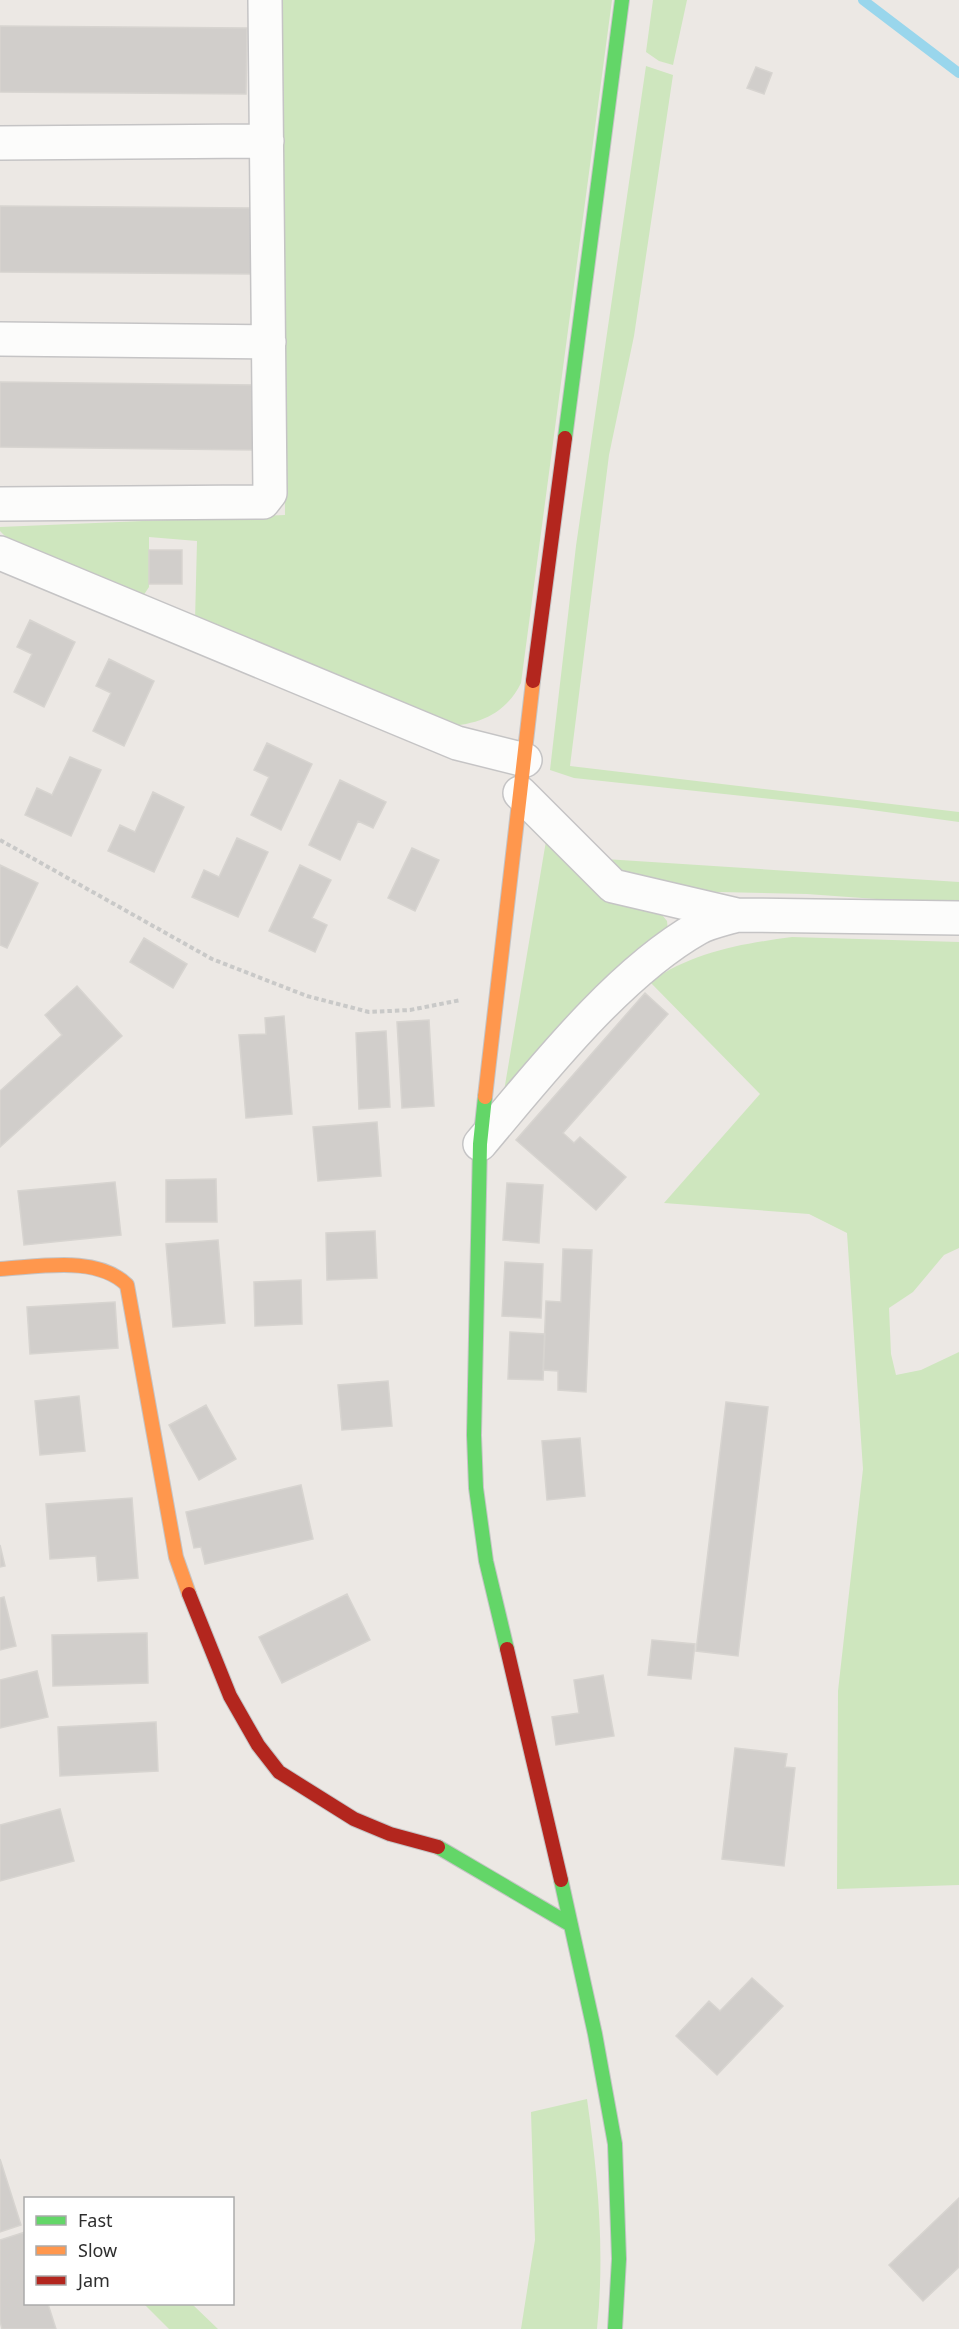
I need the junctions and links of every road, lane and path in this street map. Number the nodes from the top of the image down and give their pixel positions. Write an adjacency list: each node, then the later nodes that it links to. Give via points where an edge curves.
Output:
1 (265, 0): 3 (street)
2 (622, 0): 9 (street)
3 (267, 141): 4 (street); 6 (street)
4 (0, 143)
5 (0, 339): 6 (street)
6 (269, 342): 7 (street, via 270,493 263,502)
7 (0, 504)
8 (0, 554): 9 (street, via 457,743)
9 (525, 760): 10 (street)
10 (520, 793): 12 (street, via 613,886); 14 (street)
11 (0, 840): 14 (path, via 213,959 307,996 369,1012 410,1010)
12 (737, 915): 13 (street); 15 (street, via 700,927 660,953 545,1066)
13 (959, 918)
14 (497, 992): 15 (street)
15 (480, 1144): 17 (street, via 476,1488 486,1561)
16 (0, 1269): 17 (street, via 108,1271 127,1285 176,1557 230,1696 258,1745 279,1772 354,1819 438,1847)
17 (571, 1925): 18 (street, via 615,2144 619,2259)
18 (615, 2329)

